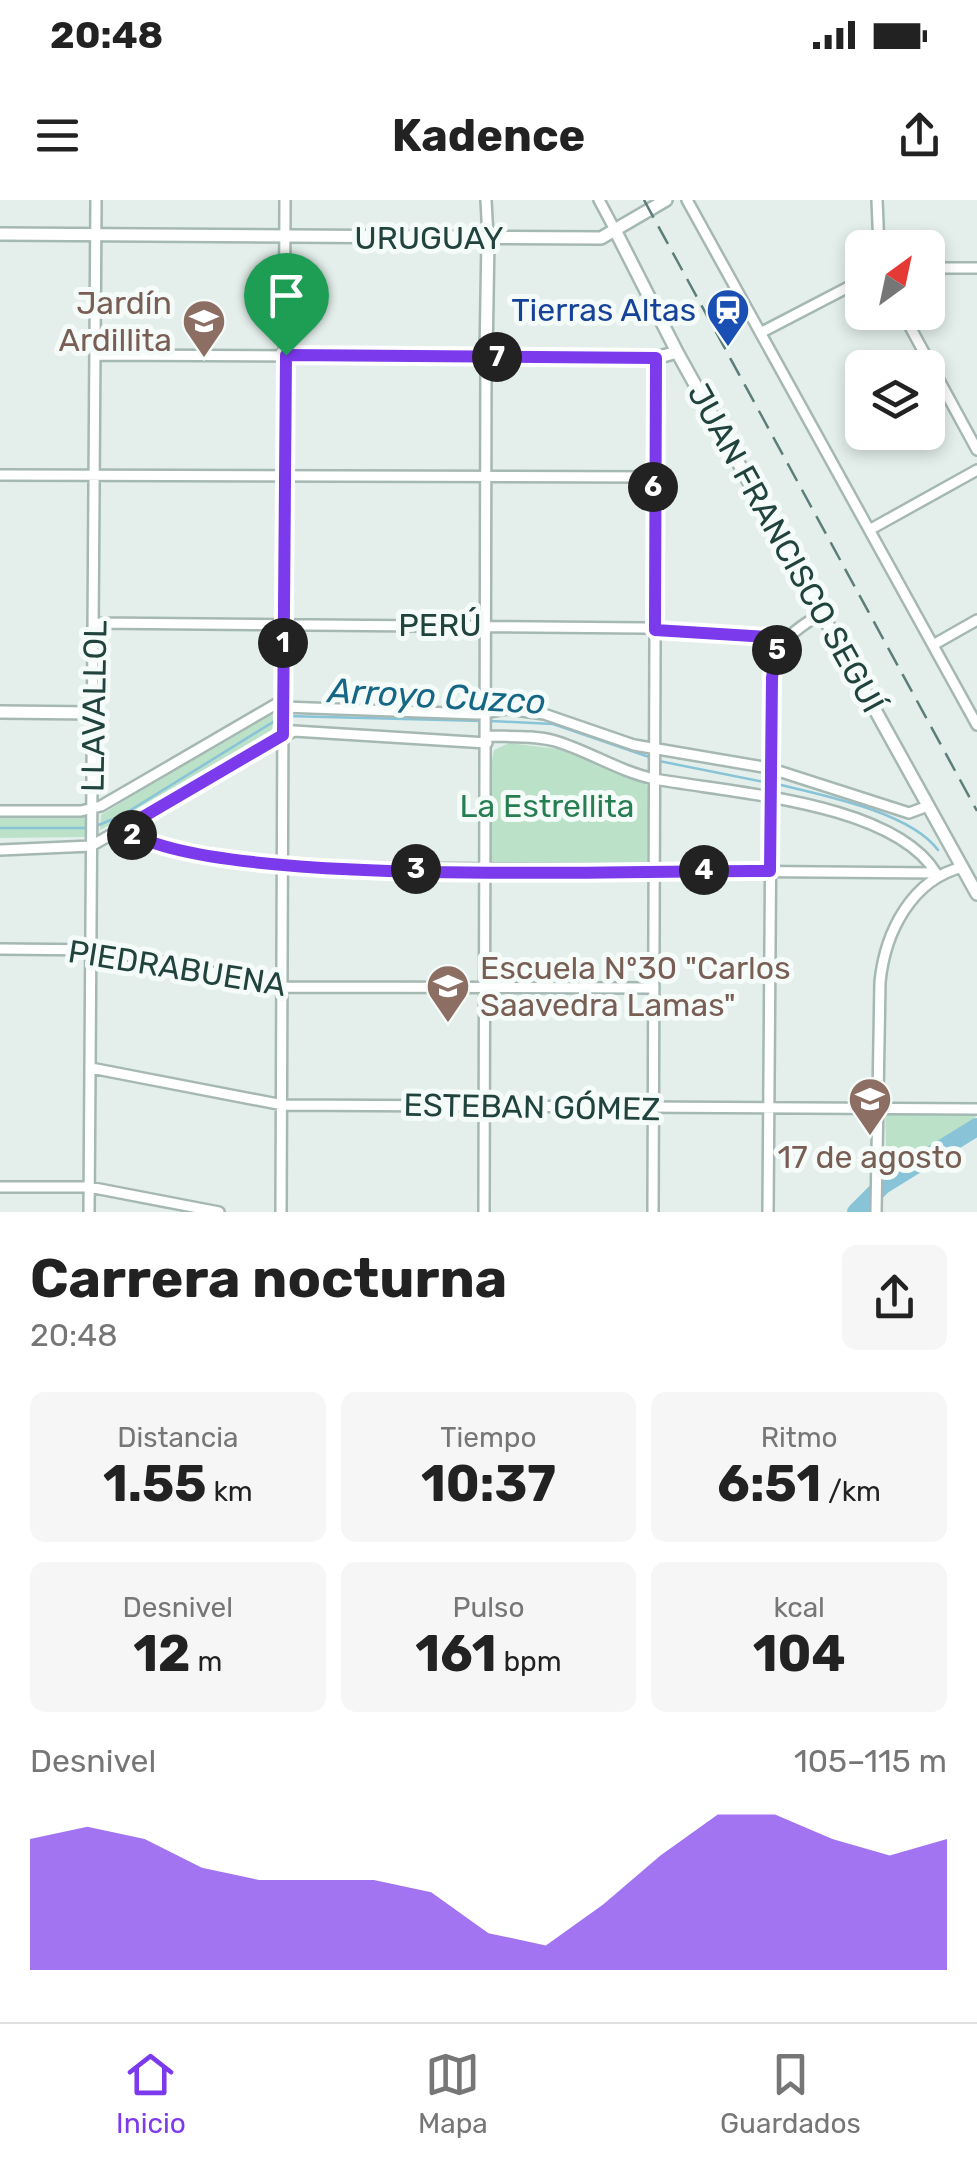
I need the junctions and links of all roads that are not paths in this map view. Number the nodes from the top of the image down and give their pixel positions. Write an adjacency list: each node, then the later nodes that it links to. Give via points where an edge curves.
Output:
1 (96, 200): 11 (street, LLAVALLOL)
2 (284, 200): 12 (street)
3 (486, 200): 13 (street)
4 (599, 200): 8 (street, JUAN FRANCISCO SEGUÍ)
5 (666, 200): 8 (street)
6 (687, 200): 18 (street)
7 (877, 200): 9 (street)
8 (615, 230): 13 (street, URUGUAY, via 601,238); 19 (street, JUAN FRANCISCO SEGUÍ)
9 (878, 230)
10 (0, 234): 11 (street, URUGUAY)
11 (95, 236): 12 (street, URUGUAY); 20 (street, LLAVALLOL)
12 (285, 236): 13 (street, URUGUAY); 21 (street)
13 (488, 238): 22 (street)
14 (945, 268): 15 (street)
15 (977, 268)
16 (845, 289): 18 (street)
17 (912, 330): 24 (street)
18 (762, 332): 31 (street)
19 (677, 352): 23 (street); 32 (street, JUAN FRANCISCO SEGUÍ)
20 (94, 355): 21 (street); 28 (street, LLAVALLOL)
21 (286, 355): 22 (street); 26 (street)
22 (486, 357): 23 (street); 29 (street)
23 (656, 358): 30 (street)
24 (977, 450)
25 (977, 470): 31 (street)
26 (286, 474): 28 (street); 29 (street); 35 (street)
27 (0, 475): 28 (street)
28 (96, 475): 34 (street, LLAVALLOL)
29 (486, 475): 30 (street); 36 (street)
30 (653, 477): 37 (street)
31 (871, 529): 39 (street)
32 (824, 612): 38 (street); 50 (street, JUAN FRANCISCO SEGUÍ)
33 (977, 620): 39 (street)
34 (96, 624): 35 (street, PERÚ); 42 (street, LLAVALLOL)
35 (283, 624): 36 (street, PERÚ); 40 (street)
36 (488, 625): 37 (street, PERÚ); 44 (street)
37 (655, 630): 38 (street, PERÚ); 46 (street)
38 (784, 638): 47 (street, via 772,678)
39 (933, 644): 43 (street)
40 (283, 707): 44 (street); 45 (street); 52 (street)
41 (0, 712): 42 (street)
42 (94, 712): 52 (street, LLAVALLOL)
43 (977, 725)
44 (487, 727): 45 (street); 46 (street, via 506,709 544,714); 48 (street, via 550,739); 59 (street)
45 (283, 730): 53 (street); 56 (street)
46 (656, 752): 47 (street); 48 (street)
47 (769, 771): 49 (street); 50 (street, via 909,812)
48 (654, 779): 49 (street); 58 (street)
49 (771, 794): 60 (street); 61 (street, via 900,836)
50 (928, 806): 57 (street, JUAN FRANCISCO SEGUÍ)
51 (0, 811): 52 (street)
52 (92, 814): 54 (street, LLAVALLOL)
53 (124, 828): 54 (street); 56 (street, via 146,842)
54 (92, 842): 55 (street); 63 (street, LLAVALLOL)
55 (0, 850)
56 (283, 866): 59 (street); 65 (street)
57 (963, 867): 61 (street); 62 (street, JUAN FRANCISCO SEGUÍ)
58 (654, 869): 59 (street); 60 (street); 67 (street)
59 (486, 870): 66 (street)
60 (770, 871): 61 (street); 72 (street)
61 (936, 873): 74 (street, via 906,907 885,950)
62 (977, 894)
63 (92, 948): 64 (street, PIEDRABUENA); 65 (street, PIEDRABUENA); 68 (street, LLAVALLOL)
64 (0, 949)
65 (283, 987): 66 (street, PIEDRABUENA); 69 (street)
66 (485, 988): 67 (street, PIEDRABUENA); 70 (street)
67 (654, 988): 71 (street)
68 (91, 1068): 69 (street, ESTEBAN GÓMEZ); 75 (street, LLAVALLOL)
69 (283, 1105): 70 (street, ESTEBAN GÓMEZ); 80 (street)
70 (486, 1107): 71 (street, ESTEBAN GÓMEZ); 81 (street)
71 (654, 1108): 72 (street, ESTEBAN GÓMEZ); 82 (street)
72 (769, 1109): 74 (street, ESTEBAN GÓMEZ); 83 (street)
73 (977, 1109): 74 (street, ESTEBAN GÓMEZ)
74 (877, 1110): 77 (street)
75 (89, 1186): 76 (street); 78 (street, LLAVALLOL); 79 (street)
76 (0, 1187)
77 (876, 1210)
78 (88, 1212)
79 (219, 1212)
80 (281, 1212)
81 (484, 1212)
82 (653, 1212)
83 (768, 1212)

